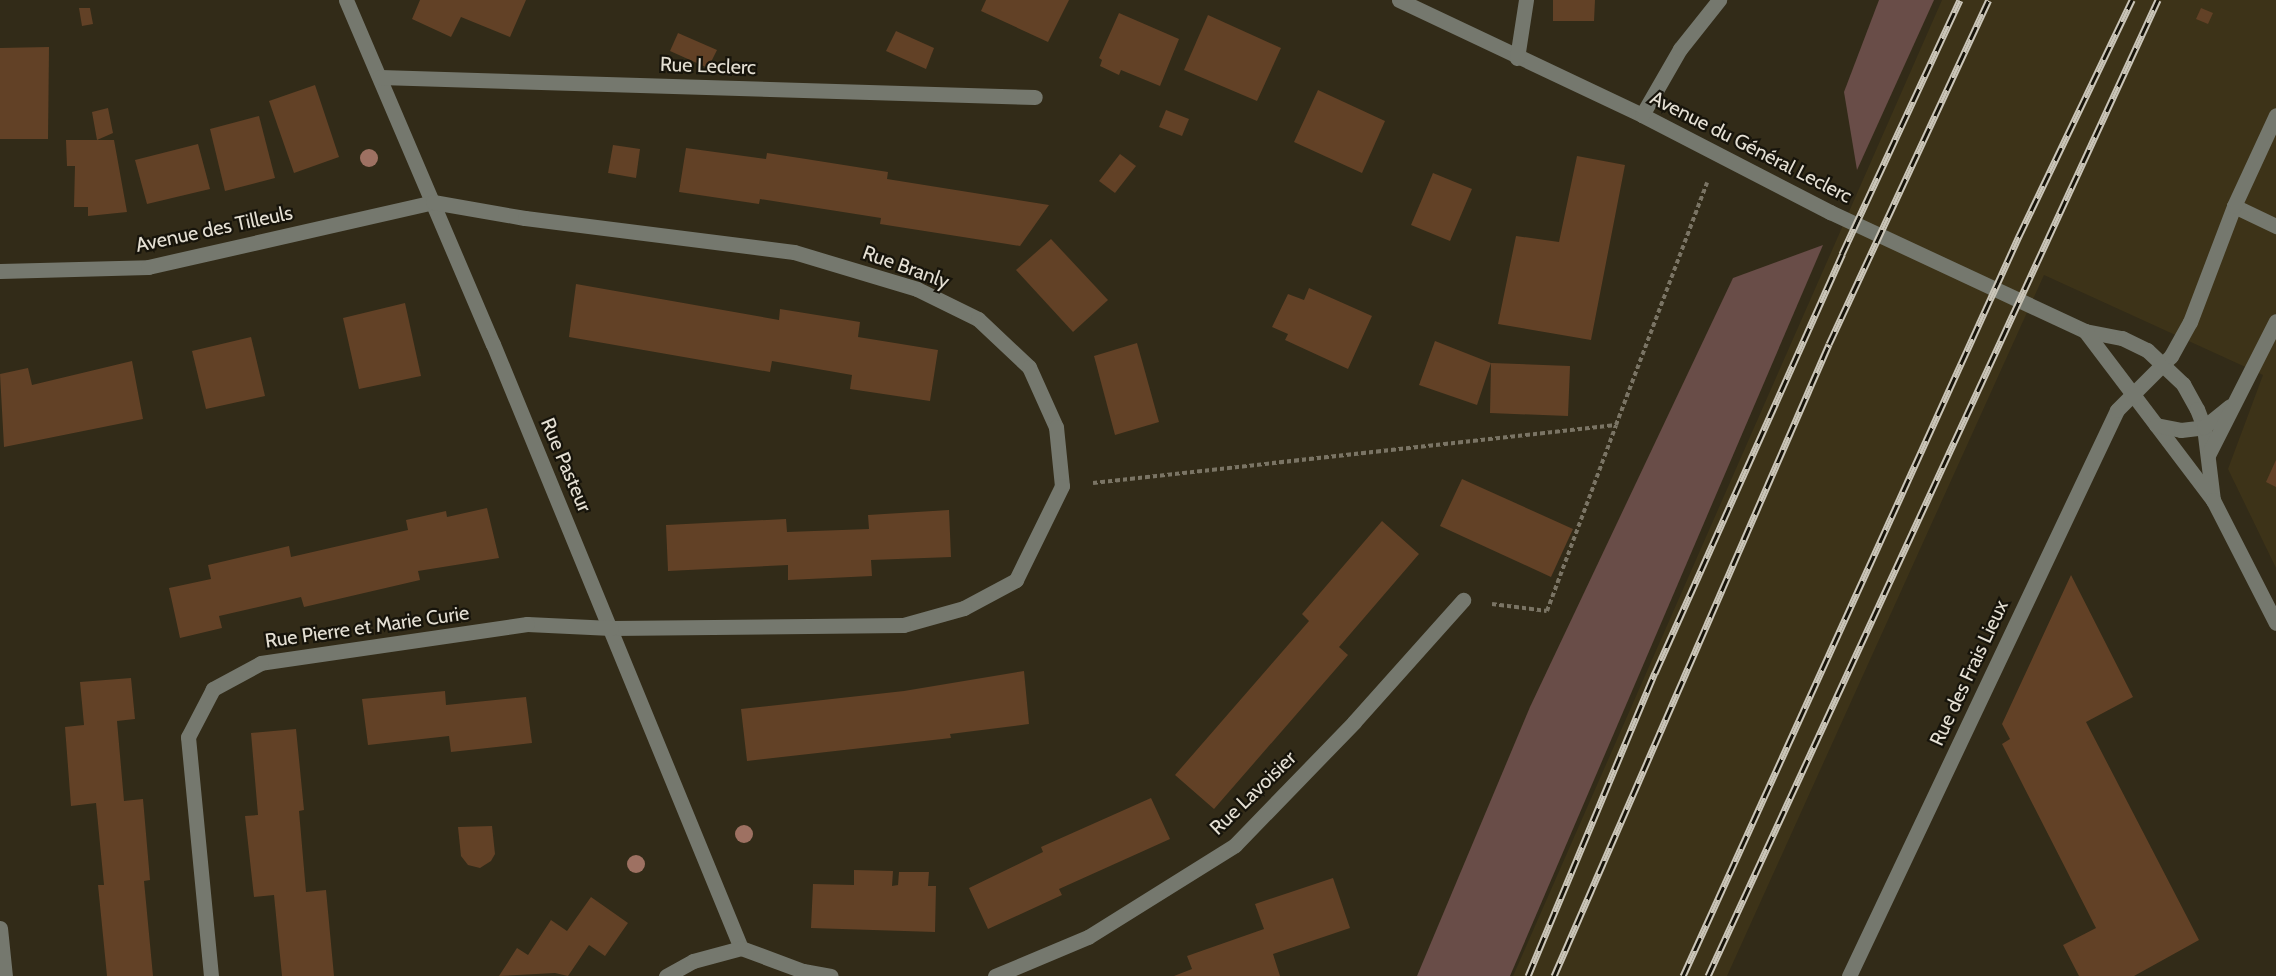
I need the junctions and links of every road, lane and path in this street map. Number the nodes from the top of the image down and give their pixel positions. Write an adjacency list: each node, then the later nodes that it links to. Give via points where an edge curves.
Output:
1 (346, 0): 6 (street, Rue Pasteur)
2 (1399, 0): 5 (street, Avenue du Général Leclerc)
3 (1526, 0): 5 (street)
4 (1719, 0): 8 (street, via 1680,49)
5 (1517, 58): 8 (street, Avenue du Général Leclerc)
6 (380, 77): 7 (street, Rue Leclerc); 11 (street, Rue Pasteur)
7 (1035, 97)
8 (1642, 115): 10 (street, Avenue du Général Leclerc)
9 (2276, 115): 12 (street, Rue des Frais Lieux)
10 (1720, 155): 16 (street, Avenue du Général Leclerc, via 1830,212); 20 (path)
11 (434, 202): 14 (street, Avenue des Tilleuls, via 147,267); 24 (street, Rue Branly, via 525,218 794,252 916,289 978,320 1029,368 1056,427); 28 (street, Rue Pasteur)
12 (2234, 206): 13 (street); 17 (street, Rue des Frais Lieux, via 2180,345)
13 (2276, 226)
14 (0, 271)
15 (2276, 321): 19 (street)
16 (2085, 331): 17 (street, via 2122,338); 18 (street)
17 (2163, 363): 18 (street, Rue des Frais Lieux); 22 (street, via 2183,384)
18 (2133, 393): 21 (street); 37 (street, Rue des Frais Lieux, via 2117,410)
19 (2237, 400): 22 (street); 23 (street)
20 (1616, 425): 24 (path); 26 (path, via 1547,611)
21 (2156, 425): 22 (street, via 2181,430); 25 (street)
22 (2204, 427): 23 (street)
23 (2207, 456): 25 (street)
24 (1062, 486): 28 (street, via 1016,580 964,608 903,625)
25 (2213, 500): 27 (street)
26 (1463, 600): 31 (street, Rue Lavoisier, via 1354,722 1235,845)
27 (2276, 623)
28 (611, 628): 30 (street, Rue Pasteur); 33 (street, Rue Pierre et Marie Curie, via 527,624 261,663 213,690 189,738)
29 (0, 928): 32 (street)
30 (741, 948): 34 (street, via 693,961); 35 (street, via 803,971)
31 (1032, 970): 36 (street, Rue Lavoisier)
32 (5, 976)
33 (210, 976)
34 (666, 976)
35 (831, 976)
36 (995, 976)
37 (1849, 976)

